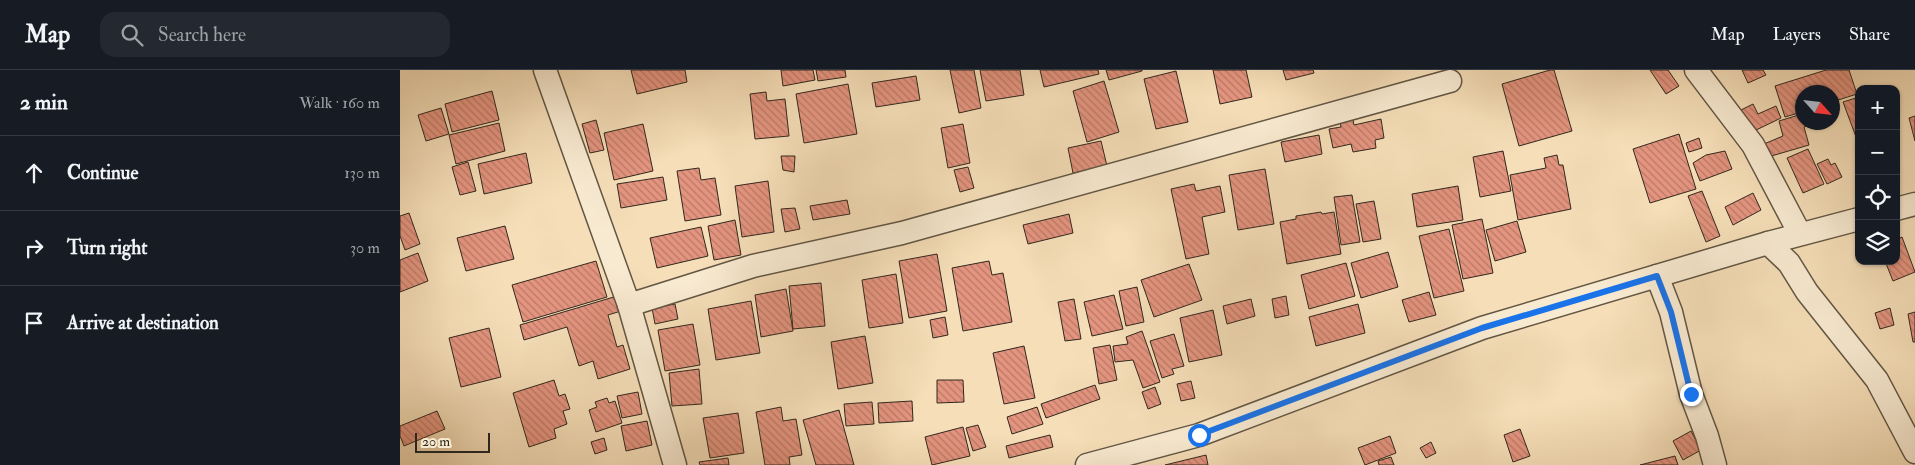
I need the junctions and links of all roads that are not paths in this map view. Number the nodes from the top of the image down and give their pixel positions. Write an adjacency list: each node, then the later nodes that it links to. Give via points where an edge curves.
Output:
1 (545, 70): 10 (street)
2 (1696, 70): 7 (street, via 1752,145)
3 (1450, 81): 10 (street, via 902,233 753,266)
4 (1915, 204): 5 (street)
5 (1900, 208)
6 (1855, 220): 7 (street)
7 (1800, 234): 8 (street)
8 (1768, 243): 9 (street); 11 (street, via 1788,263 1877,380)
9 (1657, 276): 13 (street, via 1482,328 1199,435); 14 (street, via 1671,312 1691,394)
10 (629, 305): 12 (street)
11 (1915, 452)
12 (675, 465)
13 (1087, 465)
14 (1715, 465)

